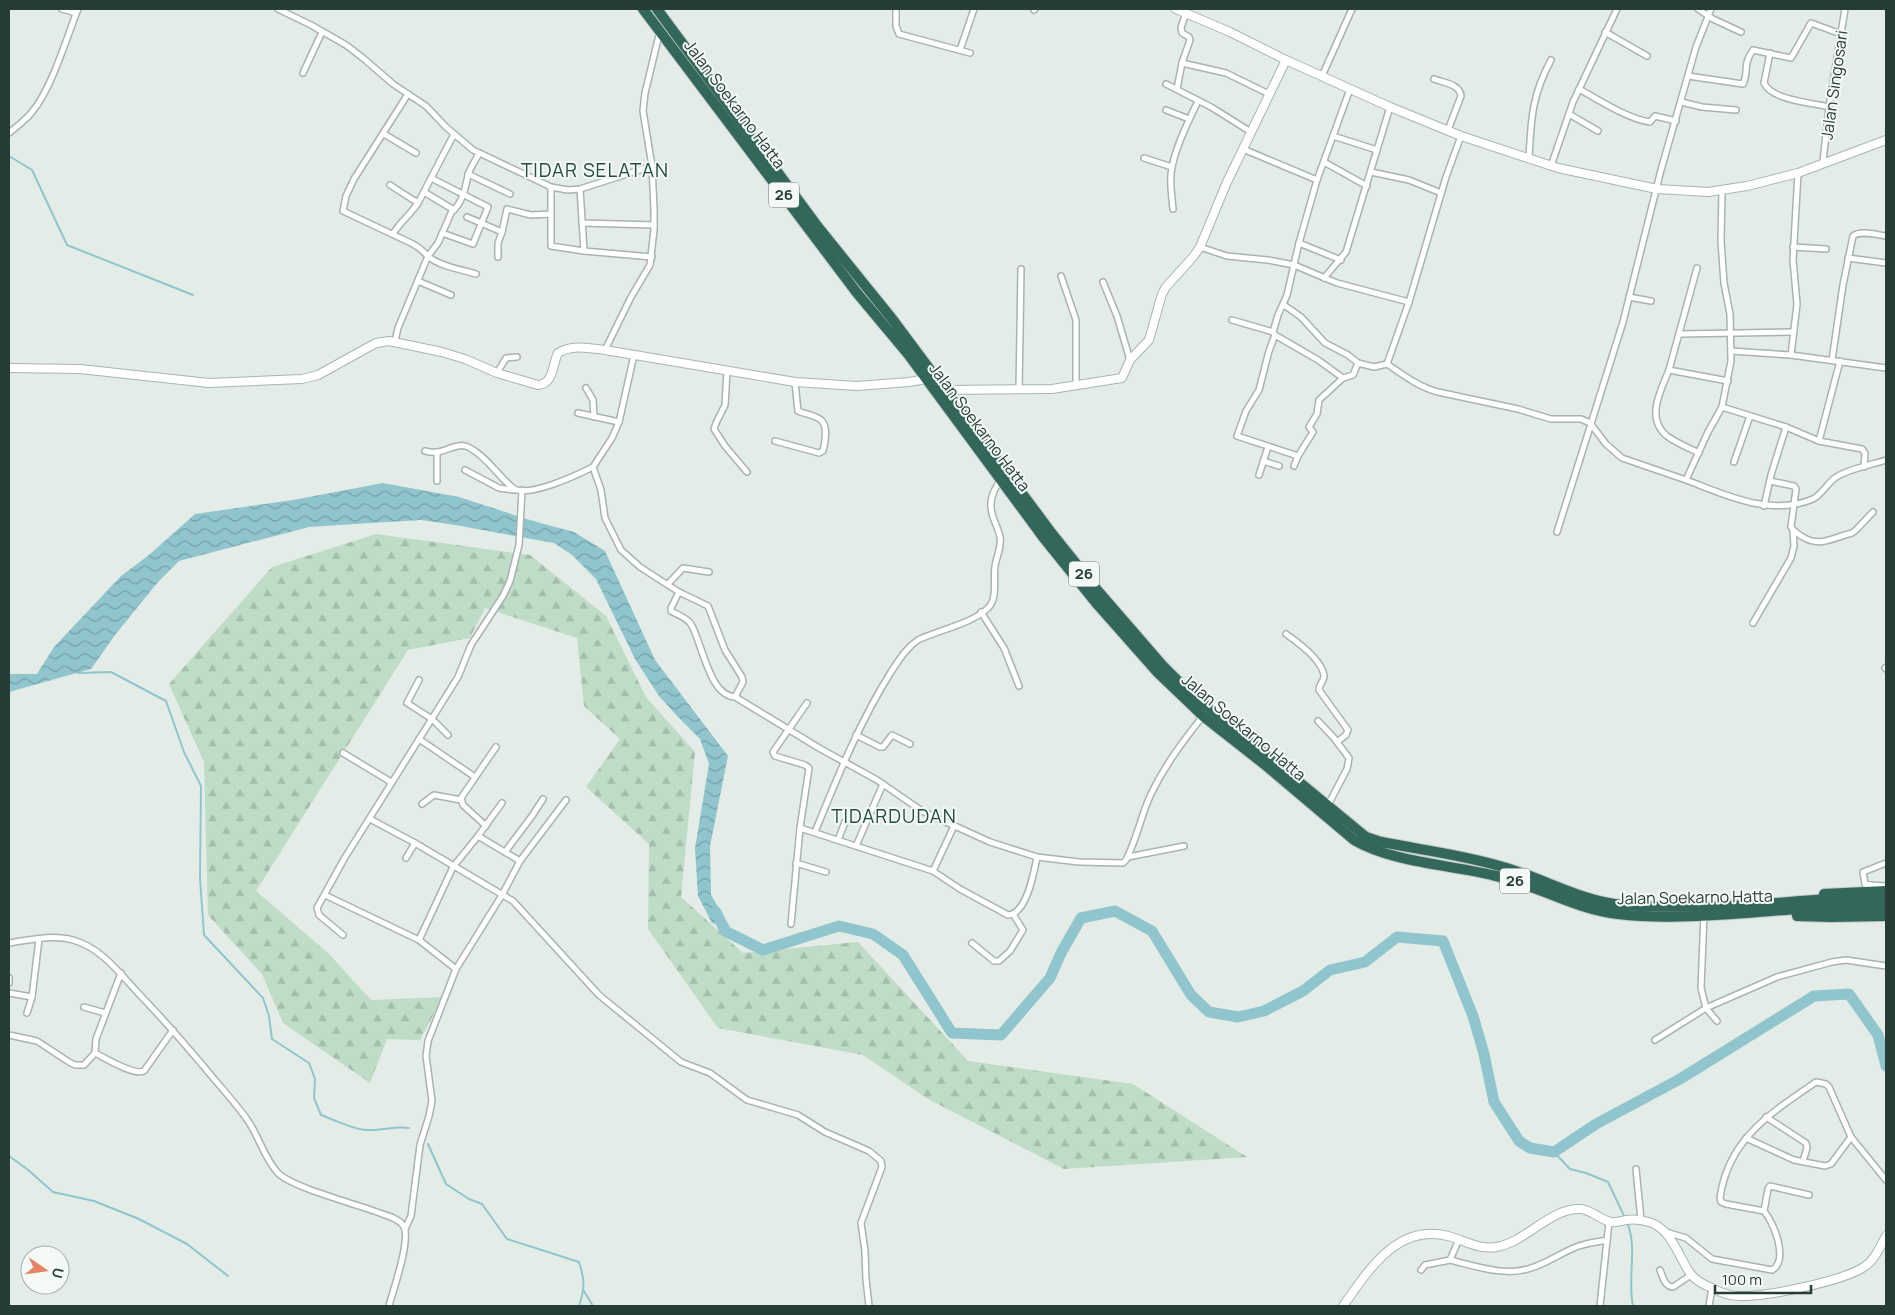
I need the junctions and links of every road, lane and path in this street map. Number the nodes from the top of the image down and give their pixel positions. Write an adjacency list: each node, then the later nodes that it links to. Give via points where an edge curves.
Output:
1 (62, 9): 12 (street)
2 (278, 9): 17 (street)
3 (643, 9): 16 (highway, Jalan Soekarno Hatta / 26)
4 (896, 9): 21 (street, via 899,34)
5 (974, 9): 21 (street)
6 (1176, 9): 14 (street)
7 (1352, 9): 29 (street)
8 (1617, 9): 18 (street)
9 (1698, 9): 15 (street)
10 (1711, 9): 15 (street)
11 (1846, 9): 20 (street, Jalan Singosari)
12 (77, 11): 50 (street, via 37,106)
13 (662, 12): 118 (highway, Jalan Soekarno Hatta / 26)
14 (1186, 12): 25 (street); 27 (street, via 1180,30 1190,40)
15 (1708, 16): 19 (street); 30 (street)
16 (660, 30): 64 (street, via 644,102 644,125); 118 (highway, Jalan Soekarno Hatta / 26, via 858,293)
17 (322, 32): 28 (street); 36 (street, via 363,58)
18 (1605, 32): 24 (street); 35 (street)
19 (1741, 32)
20 (1841, 34): 23 (street, via 1811,23 1790,58); 41 (street, Jalan Singosari)
21 (960, 50): 22 (street)
22 (970, 53)
23 (1770, 53): 30 (street, via 1753,50 1746,64 1743,84); 41 (street, via 1764,84 1767,88 1780,96)
24 (1648, 56)
25 (1286, 60): 29 (street); 37 (street)
26 (1551, 60): 61 (street, via 1535,97)
27 (1182, 63): 33 (street); 37 (street, via 1226,73)
28 (303, 73)
29 (1322, 76): 34 (street)
30 (1688, 76): 39 (street)
31 (1434, 80): 47 (street, via 1460,90)
32 (1166, 84): 33 (street)
33 (1176, 89): 38 (street)
34 (1350, 89): 40 (street); 53 (street)
35 (1579, 89): 44 (street); 46 (street, via 1646,121 1650,122 1656,116)
36 (408, 94): 51 (street); 52 (street, via 426,106)
37 (1269, 94): 49 (street)
38 (1198, 101): 45 (street); 49 (street)
39 (1681, 102): 43 (street); 46 (street)
40 (1390, 107): 47 (street); 57 (street)
41 (1829, 107): 63 (street, Jalan Singosari)
42 (1166, 110): 45 (street)
43 (1736, 110)
44 (1569, 114): 48 (street); 65 (street)
45 (1189, 119): 66 (street)
46 (1676, 121): 76 (street)
47 (1448, 130): 54 (street)
48 (1598, 131)
49 (1251, 132): 56 (street)
50 (9, 133)
51 (384, 134): 58 (street); 92 (street, via 354,180 343,211)
52 (454, 134): 59 (street); 70 (street)
53 (1333, 136): 57 (street); 62 (street)
54 (1461, 136): 61 (street); 79 (street)
55 (1886, 140): 63 (street)
56 (1243, 149): 71 (street); 95 (street)
57 (1377, 150): 67 (street)
58 (416, 153)
59 (479, 153): 69 (street); 74 (street)
60 (1144, 158): 66 (street)
61 (1529, 158): 65 (street)
62 (1324, 162): 71 (street); 73 (street)
63 (1824, 162): 68 (street)
64 (652, 166): 75 (street); 89 (street)
65 (1551, 166): 76 (street)
66 (1172, 167): 83 (street)
67 (1371, 172): 73 (street); 79 (street, via 1409,180)
68 (1798, 173): 77 (street); 96 (street)
69 (468, 174): 80 (street); 81 (street)
70 (431, 178): 78 (street); 80 (street)
71 (1317, 180): 94 (street)
72 (390, 185): 82 (street)
73 (1367, 186): 103 (street)
74 (551, 187): 75 (street); 85 (street)
75 (580, 189): 87 (street)
76 (1657, 189): 77 (street); 114 (street)
77 (1722, 191): 120 (street, via 1722,256)
78 (424, 192): 82 (street); 84 (street)
79 (1441, 193): 116 (street)
80 (463, 194): 84 (street); 88 (street, via 488,207)
81 (510, 194)
82 (418, 203): 92 (street)
83 (1173, 209)
84 (454, 210): 91 (street)
85 (551, 214): 90 (street, via 531,215 507,209); 98 (street, via 552,247)
86 (468, 217): 88 (street)
87 (582, 223): 89 (street); 98 (street)
88 (482, 224): 90 (street); 91 (street, via 471,245)
89 (654, 225): 101 (street)
90 (502, 232): 100 (street)
91 (442, 233): 99 (street)
92 (393, 234): 99 (street, via 424,250)
93 (1886, 236): 102 (street, via 1856,234)
94 (1299, 243): 103 (street); 105 (street)
95 (1200, 247): 105 (street, via 1227,256); 130 (street, via 1166,287 1149,340)
96 (1793, 247): 97 (street); 121 (street, via 1797,304)
97 (1826, 249)
98 (584, 251): 101 (street)
99 (428, 256): 108 (street); 111 (street)
100 (498, 257)
101 (652, 257): 125 (street, via 649,270)
102 (1848, 258): 104 (street); 131 (street)
103 (1342, 260): 110 (street)
104 (1886, 262)
105 (1294, 265): 110 (street); 117 (street)
106 (1697, 268): 123 (street)
107 (1021, 269): 147 (street)
108 (476, 274)
109 (1061, 276): 144 (street, via 1075,315)
110 (1324, 278): 116 (street)
111 (418, 281): 113 (street); 124 (street)
112 (1104, 282): 130 (street)
113 (451, 295)
114 (1629, 298): 115 (street); 153 (street)
115 (1651, 301)
116 (1409, 302): 134 (street)
117 (1284, 305): 122 (street); 133 (street, via 1301,317 1325,343)
118 (882, 315): 141 (highway, Jalan Soekarno Hatta / 26); 146 (highway, Jalan Soekarno Hatta / 26)
119 (1232, 320): 122 (street)
120 (1730, 332): 121 (street); 123 (street); 126 (street)
121 (1793, 332): 128 (street)
122 (1274, 334): 140 (street); 157 (street, via 1259,390 1246,411 1237,438)
123 (1679, 334): 138 (street)
124 (395, 341): 135 (street, via 379,342 318,375 302,379 209,383 80,369); 139 (street, via 456,356)
125 (605, 350): 127 (street); 139 (street, via 572,348 560,352 550,380 542,385)
126 (1731, 351): 128 (street); 142 (street)
127 (634, 355): 137 (street); 152 (street)
128 (1791, 355): 131 (street)
129 (517, 357): 139 (street, via 506,358)
130 (1130, 360): 144 (street, via 1120,379)
131 (1832, 360): 132 (street)
132 (1840, 362): 136 (street); 156 (street)
133 (1358, 363): 134 (street, via 1374,367); 140 (street, via 1352,375)
134 (1387, 364): 153 (street, via 1431,390 1551,419 1579,418)
135 (9, 368)
136 (1886, 368)
137 (727, 370): 143 (street); 170 (street, via 724,408 714,429)
138 (1669, 370): 142 (street); 160 (street, via 1656,403 1657,420 1668,437)
139 (497, 373)
140 (1343, 378): 161 (street, via 1320,400 1318,414 1309,427 1313,432)
141 (926, 380): 143 (street, via 857,386); 172 (highway, Jalan Soekarno Hatta / 26)
142 (1728, 381): 148 (street)
143 (795, 382): 155 (street, via 798,411 822,422 825,436 823,451 819,453)
144 (1076, 385): 147 (street)
145 (586, 388): 151 (street, via 593,402)
146 (945, 390): 147 (street); 213 (highway, Jalan Soekarno Hatta / 26, via 1050,532 1163,666 1207,707)
147 (1019, 390)
148 (1722, 407): 150 (street); 160 (street)
149 (578, 413): 151 (street)
150 (1750, 416): 154 (street); 164 (street)
151 (594, 417): 152 (street)
152 (619, 422): 167 (street)
153 (1590, 423): 173 (street, via 1622,458); 182 (street)
154 (1786, 427): 156 (street); 175 (street)
155 (775, 441)
156 (1819, 441): 168 (street, via 1862,449 1865,453)
157 (1268, 447): 161 (street); 163 (street)
158 (425, 452): 159 (street)
159 (437, 452): 174 (street); 176 (street, via 454,446 469,447)
160 (1699, 453): 173 (street)
161 (1298, 456): 166 (street)
162 (1886, 460): 168 (street)
163 (1263, 461): 165 (street); 171 (street)
164 (1734, 462)
165 (1279, 466)
166 (1294, 466)
167 (594, 467): 177 (street, via 563,482); 184 (street, via 605,518 619,548 640,567)
168 (1864, 467): 178 (street, via 1837,476 1819,495)
169 (465, 470): 176 (street, via 499,488)
170 (747, 472)
171 (1259, 475)
172 (1000, 479): 186 (street, via 992,495 991,506 1000,548 992,602); 193 (highway, Jalan Soekarno Hatta / 26, via 1097,604 1163,678)
173 (1686, 480): 179 (street)
174 (437, 481)
175 (1770, 481): 178 (street, via 1794,486 1797,491); 179 (street)
176 (515, 490): 177 (street)
177 (522, 490): 194 (street, via 519,545 510,581)
178 (1795, 503): 179 (street); 181 (street)
179 (1764, 506)
180 (1873, 512): 181 (street, via 1856,530 1820,543 1811,542)
181 (1793, 530): 187 (street, via 1791,558)
182 (1557, 532)
183 (708, 572): 184 (street, via 683,568)
184 (668, 584): 185 (street)
185 (679, 592): 191 (street, via 706,604 711,610 725,650 742,677); 191 (street, via 672,611 691,624 714,681 729,696)
186 (981, 612): 190 (street, via 1004,648); 198 (street, via 911,644 881,688)
187 (1753, 623)
188 (1286, 634): 200 (street, via 1310,652 1324,674 1319,690 1348,730)
189 (419, 680): 194 (street, via 407,703)
190 (1019, 686)
191 (736, 698): 196 (street)
192 (806, 703): 196 (street)
193 (1203, 716): 221 (highway, Jalan Soekarno Hatta / 26); 228 (street, via 1160,776)
194 (432, 718): 197 (street); 199 (street)
195 (1318, 721): 200 (street)
196 (788, 729): 204 (street); 218 (street, via 773,753 810,769)
197 (448, 735)
198 (856, 735): 201 (street, via 880,747 892,735); 204 (street)
199 (419, 739): 205 (street); 206 (street)
200 (1337, 742): 213 (street, via 1349,756 1349,762)
201 (910, 744)
202 (496, 747): 205 (street)
203 (343, 752): 206 (street)
204 (845, 762): 207 (street); 219 (street)
205 (475, 777): 209 (street)
206 (392, 782): 214 (street)
207 (883, 784): 217 (street, via 922,811); 224 (street)
208 (543, 799): 226 (street)
209 (461, 800): 212 (street, via 434,795); 216 (street)
210 (566, 800): 230 (street)
211 (502, 803): 216 (street)
212 (422, 804)
213 (1328, 806): 221 (highway, Jalan Soekarno Hatta / 26)
214 (370, 819): 223 (street); 239 (street)
215 (845, 822): 222 (street)
216 (486, 826): 220 (street)
217 (954, 826): 227 (street); 234 (street)
218 (800, 828): 219 (street); 231 (street)
219 (815, 832): 222 (street)
220 (478, 836): 226 (street); 233 (street)
221 (1357, 836): 242 (highway, Jalan Soekarno Hatta / 26, via 1501,866 1568,892 1609,903); 245 (highway, Jalan Soekarno Hatta / 26, via 1369,847 1415,861 1494,875 1572,904 1605,912)
222 (838, 840): 224 (street)
223 (415, 844): 229 (street); 233 (street)
224 (856, 846): 234 (street)
225 (1184, 846): 228 (street)
226 (505, 852): 230 (street)
227 (1037, 857): 228 (street, via 1110,863 1124,862); 244 (street, via 1027,895)
228 (1128, 857)
229 (406, 858)
230 (520, 862): 240 (street)
231 (796, 863): 235 (street); 247 (street)
232 (1886, 863): 237 (street, via 1863,872 1865,884)
233 (453, 866): 240 (street); 250 (street)
234 (933, 871): 244 (street, via 990,906 1008,915)
235 (826, 872)
236 (1886, 886): 237 (street)
237 (1870, 888): 238 (highway); 242 (highway)
238 (1886, 891)
239 (325, 895): 248 (street, via 317,911); 250 (street)
240 (502, 895): 254 (street); 290 (street, via 518,906 599,995 681,1062 710,1073 747,1100 798,1115 868,1151 882,1162 861,1223)
241 (1886, 900): 242 (highway, Jalan Soekarno Hatta / 26, via 1814,900)
242 (1744, 908): 243 (highway, Jalan Soekarno Hatta / 26); 245 (highway, Jalan Soekarno Hatta / 26); 246 (highway, via 1830,917)
243 (1886, 908)
244 (1013, 914): 252 (street, via 1023,930 1010,951 999,961 994,961)
245 (1704, 914): 261 (street, via 1700,976)
246 (1886, 916)
247 (791, 924)
248 (343, 935)
249 (39, 939): 251 (street); 255 (street, via 78,941); 259 (street)
250 (419, 940): 254 (street)
251 (9, 943)
252 (972, 943)
253 (1886, 966): 261 (street, via 1856,960 1832,962 1776,977)
254 (456, 969): 279 (street, via 428,1041 426,1056 432,1101 420,1145 411,1216)
255 (121, 972): 263 (street); 265 (street)
256 (9, 978): 257 (street)
257 (9, 983)
258 (9, 993): 259 (street)
259 (32, 998): 262 (street)
260 (84, 1007): 263 (street)
261 (1706, 1008): 264 (street); 267 (street)
262 (27, 1013)
263 (104, 1013): 268 (street)
264 (1717, 1022)
265 (174, 1030): 268 (street, via 141,1073); 279 (street, via 246,1118 268,1160 280,1175 315,1191 388,1216 400,1222)
266 (9, 1034): 268 (street, via 37,1041 76,1065 84,1065)
267 (1655, 1040)
268 (95, 1053)
269 (1766, 1117): 270 (street, via 1816,1082 1821,1082 1829,1087); 271 (street); 272 (street, via 1806,1143)
270 (1851, 1137): 272 (street, via 1828,1166); 274 (street)
271 (1746, 1138): 272 (street); 276 (street, via 1728,1168 1720,1198 1726,1204)
272 (1803, 1161)
273 (1636, 1170): 277 (street)
274 (1886, 1180)
275 (1809, 1195): 276 (street, via 1770,1186)
276 (1764, 1211): 280 (street, via 1775,1227 1778,1243 1779,1262 1772,1270 1712,1260 1686,1238)
277 (1641, 1220): 278 (street); 280 (street, via 1659,1226)
278 (1609, 1222): 282 (street, via 1592,1212 1573,1209 1495,1248); 283 (street)
279 (405, 1229): 289 (street, via 404,1248)
280 (1665, 1232): 287 (street)
281 (1886, 1236): 288 (street, via 1866,1265 1856,1272 1833,1279 1741,1296)
282 (1459, 1240): 284 (street); 291 (street, via 1427,1234 1390,1248)
283 (1607, 1240): 284 (street, via 1576,1247 1529,1269 1504,1271); 292 (street)
284 (1450, 1260): 285 (street, via 1424,1265)
285 (1421, 1270)
286 (1660, 1270): 287 (street, via 1669,1287)
287 (1691, 1275): 288 (street)
288 (1712, 1288): 293 (street)
289 (389, 1306)
290 (869, 1306)
291 (1343, 1306)
292 (1600, 1306)
293 (1709, 1306)

